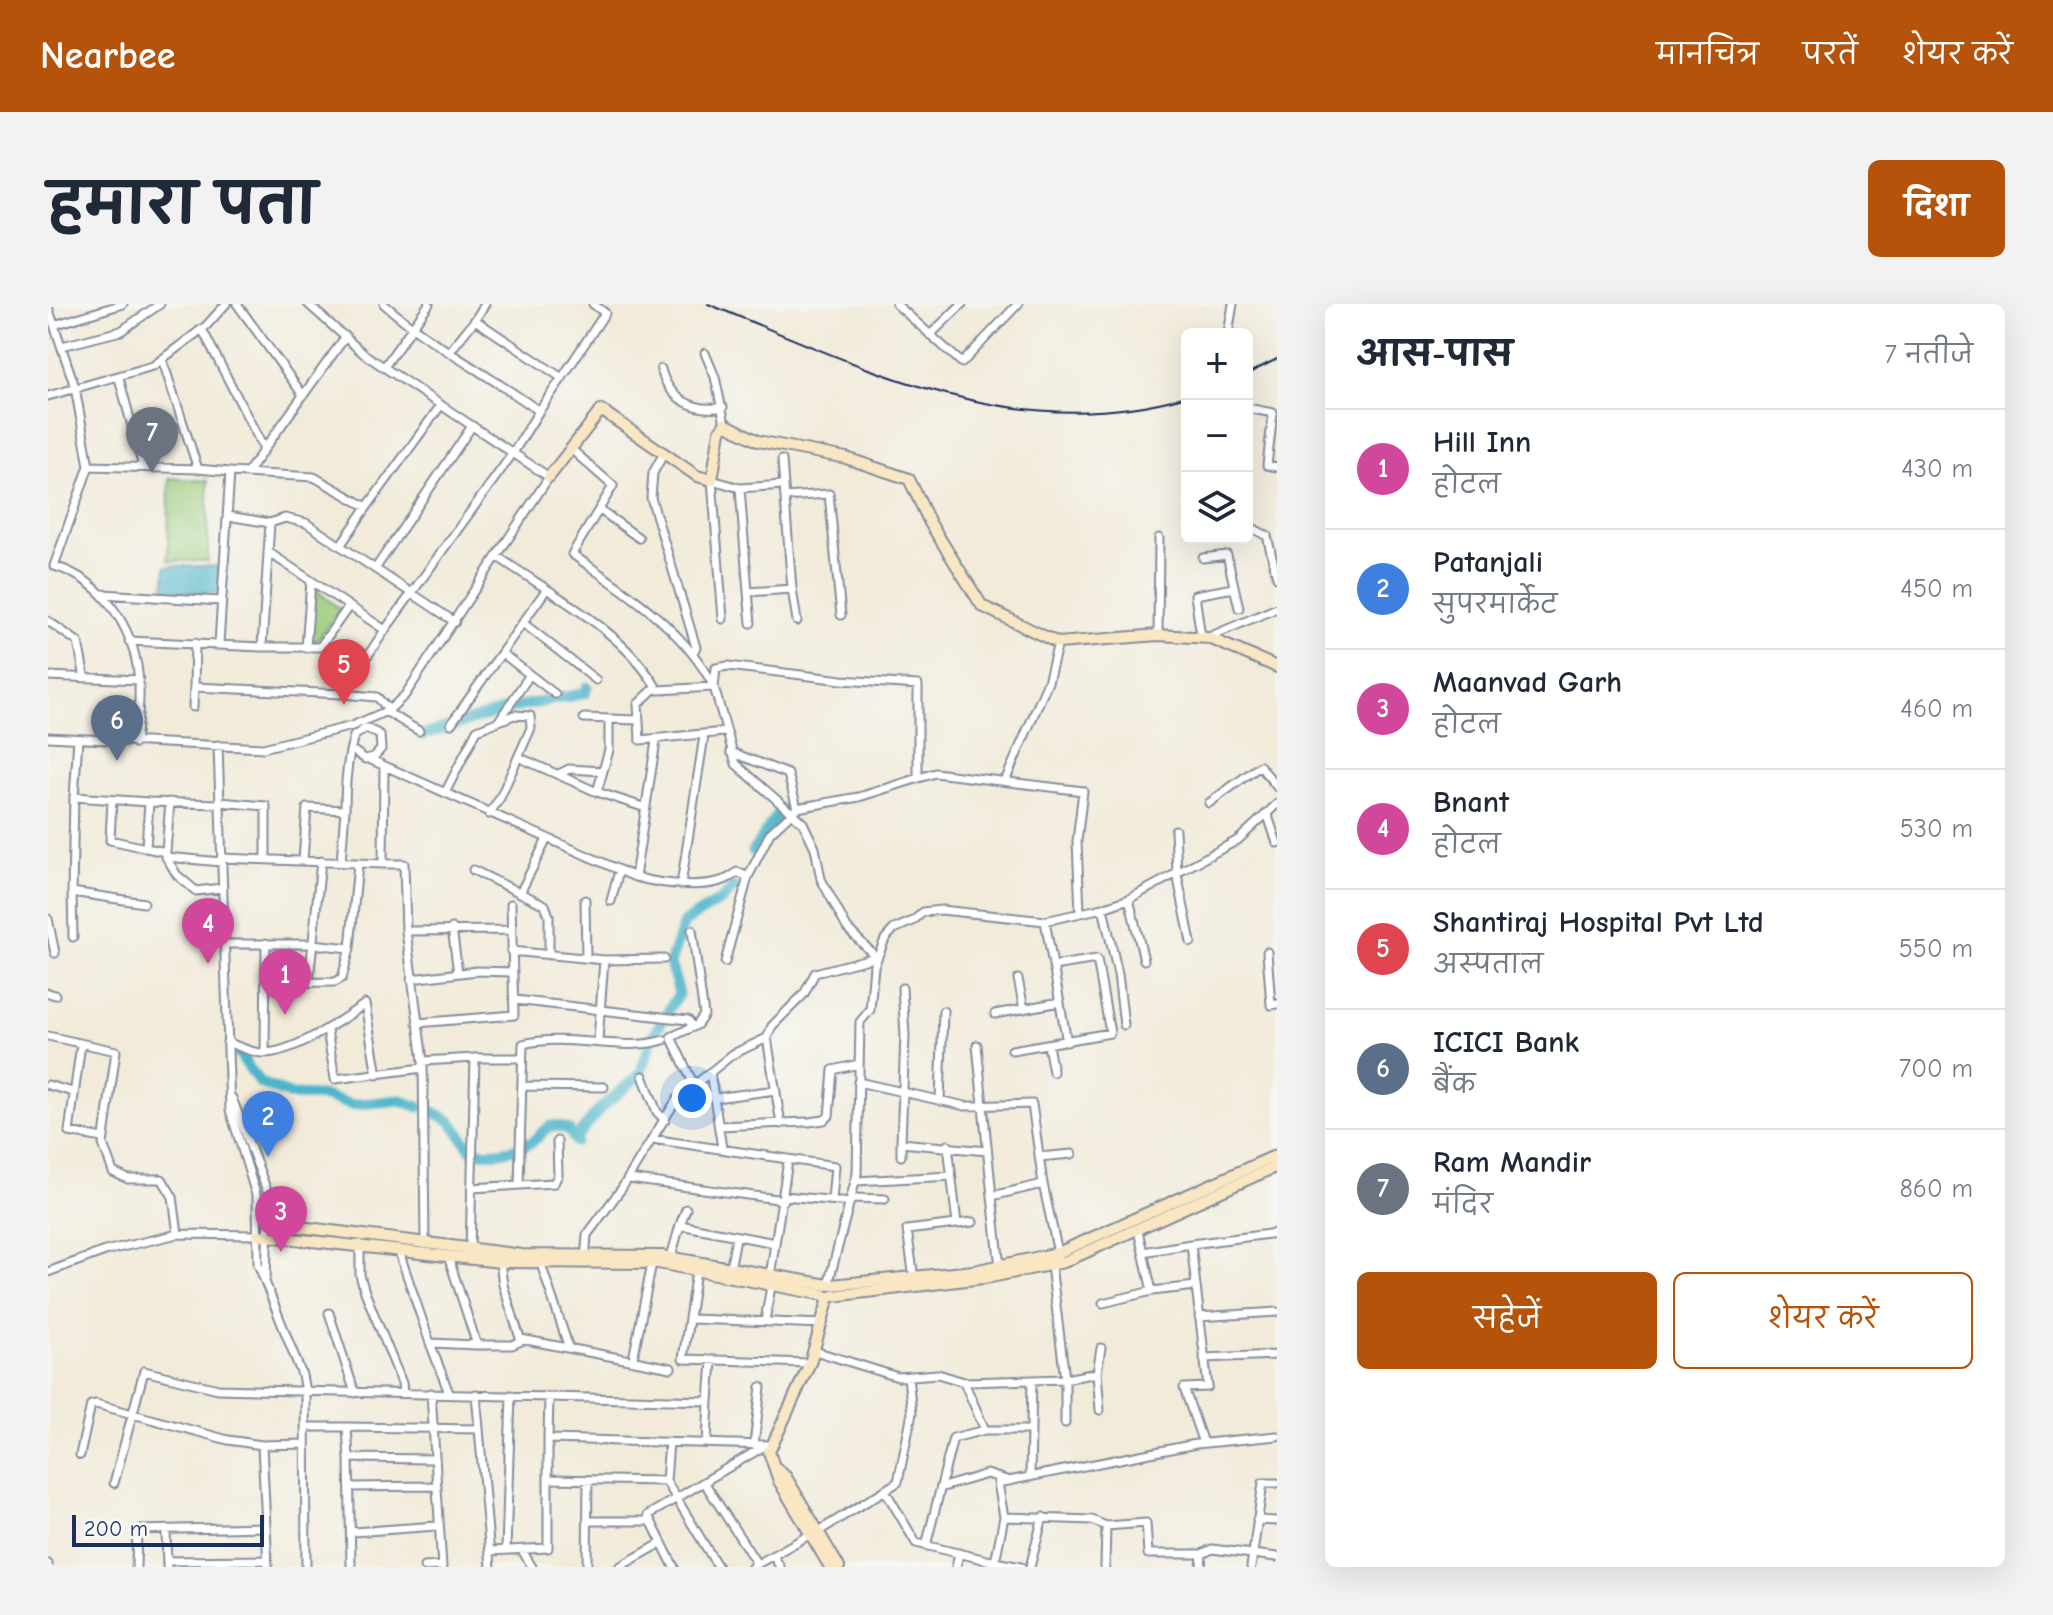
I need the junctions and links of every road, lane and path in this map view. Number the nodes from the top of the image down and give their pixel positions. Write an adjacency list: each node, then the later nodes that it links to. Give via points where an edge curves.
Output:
1 (123, 304): 16 (street)
2 (160, 304): 22 (street, via 121,331)
3 (226, 304): 19 (street)
4 (237, 304): 31 (street)
5 (308, 304): 21 (street)
6 (384, 304): 17 (street)
7 (429, 304): 17 (street)
8 (485, 304): 15 (street)
9 (593, 304): 29 (street, via 605,313)
10 (896, 304): 20 (street)
11 (962, 304): 20 (street)
12 (1018, 304): 20 (street, via 962,363)
13 (1233, 304): 18 (street)
14 (48, 307): 16 (street)
15 (475, 320): 23 (street); 29 (street)
16 (54, 325): 22 (street)
17 (414, 328): 23 (street); 26 (street)
18 (1229, 328)
19 (202, 329): 25 (street); 39 (street)
20 (930, 335)
21 (346, 336): 26 (street); 31 (street)
22 (62, 346): 30 (street)
23 (450, 351): 36 (street)
24 (705, 353): 34 (street)
25 (162, 359): 28 (street); 47 (street)
26 (384, 367): 33 (street)
27 (661, 369): 34 (street, via 664,382 680,401 710,410)
28 (119, 378): 30 (street); 45 (street)
29 (562, 378): 36 (street)
30 (75, 387): 32 (street); 44 (street)
31 (303, 395): 39 (street)
32 (48, 396)
33 (441, 405): 38 (street); 55 (street)
34 (723, 407): 37 (street)
35 (1253, 409): 46 (street, via 1273,413 1267,465)
36 (539, 411): 41 (street)
37 (725, 424): 51 (street); 94 (street, via 758,441 846,458 909,479 982,606)
38 (472, 426): 41 (street); 69 (street)
39 (264, 449): 49 (street)
40 (571, 449): 42 (street, via 601,410); 50 (street); 56 (street, via 613,486)
41 (513, 453): 50 (street); 76 (street)
42 (664, 453): 51 (street); 98 (street, via 653,473 651,498 696,647)
43 (782, 460): 52 (street)
44 (89, 466): 45 (street); 68 (street)
45 (143, 467): 47 (street)
46 (1277, 467)
47 (198, 469): 48 (street)
48 (230, 472): 49 (street); 57 (street)
49 (247, 473): 55 (street, via 314,477)
50 (549, 477): 66 (street)
51 (712, 480): 53 (street); 83 (street)
52 (784, 485): 53 (street); 54 (street)
53 (740, 488): 75 (street)
54 (785, 497): 73 (street); 82 (street, via 829,494)
55 (367, 507): 64 (street)
56 (600, 510): 62 (street); 98 (street, via 572,554 642,604)
57 (228, 516): 58 (street); 78 (street)
58 (270, 523): 64 (street, via 285,518 306,523); 65 (street)
59 (1253, 528): 61 (street)
60 (1277, 531): 61 (street)
61 (1267, 536): 70 (street)
62 (639, 538)
63 (1159, 538): 90 (street)
64 (340, 546): 69 (street)
65 (268, 552): 71 (street); 96 (street)
66 (498, 557): 74 (street); 86 (street)
67 (1203, 558): 72 (street, via 1227,555)
68 (51, 566): 77 (street, via 75,574)
69 (375, 569): 76 (street)
70 (1277, 577)
71 (311, 581): 79 (street); 97 (street)
72 (1234, 588): 80 (street); 91 (street, via 1195,595)
73 (792, 589): 75 (street); 85 (street)
74 (546, 590): 87 (street); 107 (street, via 612,637)
75 (748, 592): 88 (street)
76 (410, 593): 86 (street); 89 (street)
77 (102, 594): 78 (street); 92 (street)
78 (221, 601): 95 (street)
79 (349, 606): 89 (street); 97 (street, via 322,646)
80 (1239, 608)
81 (1277, 608): 91 (street)
82 (841, 615)
83 (723, 619)
84 (48, 621): 103 (street, via 78,642)
85 (797, 621)
86 (455, 622): 112 (street, via 405,695)
87 (523, 623): 99 (street); 105 (street)
88 (751, 623)
89 (385, 630): 109 (street)
90 (1158, 635): 91 (street); 94 (street)
91 (1205, 637): 100 (street)
92 (129, 641): 93 (street); 104 (street)
93 (195, 643): 95 (street); 106 (street)
94 (1058, 643): 135 (street, via 1048,682)
95 (219, 644): 96 (street)
96 (262, 647): 97 (street)
97 (306, 648)
98 (693, 653): 108 (street)
99 (503, 654): 102 (street); 117 (street)
100 (1277, 667)
101 (48, 676): 103 (street)
102 (529, 676): 110 (street); 113 (street)
103 (85, 678): 104 (street)
104 (139, 680): 125 (street)
105 (596, 680)
106 (194, 687): 109 (street); 111 (street)
107 (656, 687): 108 (street); 116 (street, via 640,701)
108 (714, 687): 120 (street); 134 (street, via 716,668 728,666 918,685)
109 (342, 694): 112 (street, via 377,697)
110 (555, 694)
111 (193, 707)
112 (387, 710): 118 (street); 119 (street)
113 (503, 714): 129 (street, via 531,717); 138 (street, via 475,733)
114 (584, 718): 115 (street)
115 (609, 719): 116 (street); 132 (street)
116 (637, 720): 124 (street, via 640,740)
117 (451, 724)
118 (354, 729): 126 (street, via 263,748); 127 (street); 130 (street, via 371,729 382,739 381,749)
119 (419, 731)
120 (724, 732): 121 (street); 128 (street)
121 (704, 736): 124 (street); 168 (street)
122 (48, 739): 123 (street)
123 (78, 741): 125 (street); 139 (street)
124 (656, 741): 146 (street)
125 (135, 743): 126 (street)
126 (218, 745): 143 (street)
127 (355, 752): 130 (street); 147 (street, via 346,767)
128 (731, 752): 148 (street, via 738,768); 148 (street, via 788,774)
129 (518, 757): 133 (street); 150 (street)
130 (369, 759): 131 (street)
131 (384, 767): 138 (street); 162 (street)
132 (603, 771): 133 (street, via 569,769); 137 (street)
133 (559, 774): 137 (street)
134 (918, 776): 135 (street, via 944,772); 148 (street, via 859,797)
135 (1006, 779): 178 (street, via 1083,791 1077,841)
136 (1277, 787): 144 (street, via 1260,766)
137 (597, 792): 146 (street)
138 (445, 793): 150 (street)
139 (74, 797): 140 (street); 171 (street)
140 (112, 800): 141 (street); 154 (street, via 110,840)
141 (149, 802): 142 (street); 154 (street)
142 (170, 802): 143 (street); 155 (street)
143 (220, 803): 156 (street, via 266,806); 157 (street)
144 (1209, 803)
145 (1277, 804): 149 (street)
146 (646, 808): 166 (street)
147 (345, 810): 158 (street, via 307,808); 160 (street)
148 (795, 811): 167 (street, via 770,833); 195 (street, via 847,928)
149 (1267, 813): 153 (street); 165 (street, via 1238,840)
150 (489, 814): 152 (street)
151 (1175, 830): 165 (street)
152 (547, 839): 164 (street); 170 (street)
153 (1277, 843)
154 (146, 848): 155 (street)
155 (166, 855): 157 (street); 169 (street, via 177,875 196,891)
156 (266, 859): 157 (street); 158 (street)
157 (221, 860): 169 (street)
158 (303, 860): 159 (street)
159 (321, 861): 160 (street); 189 (street)
160 (341, 862): 161 (street)
161 (358, 864): 162 (street); 190 (street)
162 (383, 864): 184 (street, via 404,864)
163 (473, 870): 170 (street)
164 (619, 871): 166 (street); 174 (street)
165 (1177, 874): 172 (street); 186 (street)
166 (635, 877): 168 (street)
167 (748, 877): 168 (street, via 737,872 724,880); 200 (street)
168 (681, 885)
169 (222, 888): 188 (street)
170 (521, 891): 194 (street, via 547,908)
171 (72, 892): 175 (street); 185 (street)
172 (1129, 899): 177 (street); 199 (street)
173 (585, 900): 196 (street)
174 (611, 901)
175 (144, 903)
176 (511, 904): 182 (street)
177 (1103, 908): 178 (street); 217 (street)
178 (1080, 913): 180 (street)
179 (48, 919): 193 (street)
180 (1045, 921): 195 (street, via 923,912 894,929); 201 (street)
181 (452, 928): 182 (street); 184 (street); 203 (street)
182 (510, 930): 191 (street)
183 (692, 930): 218 (street, via 704,1011)
184 (406, 931): 204 (street)
185 (73, 937)
186 (1191, 942)
187 (266, 943): 188 (street); 189 (street); 207 (street)
188 (224, 944): 224 (street)
189 (312, 944): 190 (street); 206 (street)
190 (350, 948): 206 (street, via 340,980)
191 (511, 951): 194 (street); 202 (street)
192 (1267, 952): 211 (street, via 1271,1005)
193 (55, 953)
194 (549, 955): 196 (street)
195 (876, 957): 221 (street, via 815,973); 234 (street, via 870,1010 860,1022)
196 (586, 958): 198 (street)
197 (664, 959): 198 (street)
198 (604, 960): 212 (street)
199 (1144, 960)
200 (725, 962)
201 (1053, 966): 210 (street); 225 (street, via 1097,959 1110,1033)
202 (512, 972): 203 (street); 209 (street)
203 (458, 973): 204 (street)
204 (411, 979): 216 (street)
205 (1018, 979): 213 (street)
206 (309, 981): 207 (street)
207 (268, 983): 230 (street)
208 (902, 988): 246 (street)
209 (515, 1000): 212 (street); 216 (street, via 512,1017)
210 (1060, 1002): 213 (street); 225 (street)
211 (1277, 1004)
212 (602, 1009): 218 (street, via 686,1019); 222 (street)
213 (1024, 1009): 215 (street)
214 (943, 1011): 249 (street)
215 (995, 1014)
216 (417, 1023): 233 (street)
217 (1124, 1025)
218 (693, 1027): 241 (street, via 671,1037)
219 (327, 1030): 230 (street); 237 (street, via 335,1079); 237 (street, via 365,1004)
220 (48, 1036): 226 (street)
221 (767, 1038): 235 (street); 244 (street)
222 (598, 1040): 223 (street); 232 (street, via 525,1043)
223 (664, 1040)
224 (227, 1042): 230 (street); 247 (street)
225 (1067, 1042): 228 (street)
226 (81, 1044): 245 (street); 254 (street, via 116,1051)
227 (977, 1045): 250 (street)
228 (1048, 1045): 229 (street); 236 (street)
229 (1012, 1050)
230 (265, 1053)
231 (475, 1058): 232 (street); 233 (street); 272 (street)
232 (521, 1058): 242 (street)
233 (423, 1064): 237 (street); 290 (street)
234 (859, 1064): 239 (street); 252 (street, via 833,1070 829,1116 824,1120)
235 (710, 1072): 241 (street); 248 (street)
236 (1053, 1072)
237 (377, 1075)
238 (643, 1076): 251 (street)
239 (858, 1082): 246 (street); 269 (street)
240 (48, 1085): 245 (street)
241 (694, 1085): 251 (street, via 672,1104)
242 (522, 1086): 243 (street); 271 (street)
243 (604, 1087)
244 (776, 1090): 248 (street); 252 (street)
245 (73, 1092): 254 (street, via 69,1132)
246 (902, 1092): 249 (street); 257 (street)
247 (232, 1098): 279 (street, via 268,1190); 286 (street, via 231,1114 257,1198)
248 (715, 1098): 253 (street)
249 (940, 1101): 250 (street)
250 (983, 1107): 260 (street); 264 (street, via 1032,1104)
251 (665, 1120): 255 (street)
252 (781, 1124): 253 (street)
253 (719, 1126): 259 (street)
254 (103, 1138): 285 (street, via 113,1172 128,1179 162,1179 173,1197)
255 (652, 1139): 259 (street); 268 (street)
256 (557, 1141): 271 (street, via 556,1182)
257 (901, 1143): 258 (street); 263 (street)
258 (948, 1145): 260 (street); 267 (street)
259 (722, 1148): 265 (street)
260 (987, 1151): 273 (street)
261 (1072, 1154): 264 (street)
262 (1277, 1155): 294 (street)
263 (901, 1156)
264 (1039, 1157): 270 (street)
265 (788, 1161): 274 (street); 276 (street, via 835,1166)
266 (1277, 1166): 283 (street)
267 (951, 1176): 269 (street); 281 (street)
268 (629, 1179): 274 (street); 298 (street, via 587,1235)
269 (856, 1181): 277 (street)
270 (1043, 1184): 273 (street); 294 (street)
271 (519, 1185): 272 (street)
272 (472, 1188): 295 (street)
273 (992, 1196): 303 (street)
274 (784, 1198): 276 (street); 288 (street)
275 (885, 1199): 277 (street)
276 (832, 1200): 277 (street)
277 (851, 1200): 310 (street)
278 (686, 1209): 282 (street)
279 (269, 1214): 286 (street); 290 (street, via 284,1225)
280 (973, 1222): 281 (street)
281 (957, 1224): 307 (street, via 907,1230)
282 (680, 1225): 287 (street); 297 (street)
283 (1138, 1231): 293 (street); 302 (street)
284 (1277, 1233): 291 (street)
285 (178, 1234): 286 (street); 306 (street, via 105,1251)
286 (262, 1235): 289 (street); 337 (street, via 266,1279)
287 (736, 1238): 288 (street); 304 (street)
288 (775, 1243): 308 (street)
289 (360, 1244): 292 (street); 339 (street, via 360,1275)
290 (425, 1244): 295 (street)
291 (1191, 1244): 293 (street); 309 (street)
292 (398, 1249): 296 (street); 320 (street)
293 (1143, 1252): 311 (street)
294 (1058, 1253): 303 (street)
295 (470, 1254): 296 (street); 298 (street); 299 (street)
296 (448, 1256): 321 (street)
297 (671, 1257): 298 (street); 304 (street)
298 (585, 1260): 300 (street); 301 (street)
299 (500, 1262): 301 (street); 319 (street)
300 (652, 1263): 305 (street); 327 (street)
301 (541, 1264): 322 (street)
302 (1051, 1265): 310 (street, via 991,1277); 333 (street)
303 (1000, 1267): 307 (street)
304 (730, 1269): 308 (street)
305 (696, 1271): 308 (street); 316 (street)
306 (48, 1272)
307 (914, 1278): 310 (street)
308 (770, 1281): 310 (street); 317 (street)
309 (1196, 1286): 311 (street); 315 (street)
310 (829, 1291): 318 (street)
311 (1152, 1291): 312 (street)
312 (1103, 1303)
313 (1277, 1312): 315 (street)
314 (329, 1313): 338 (street)
315 (1199, 1317): 326 (street)
316 (691, 1319): 317 (street); 328 (street, via 683,1359)
317 (765, 1321): 318 (street)
318 (823, 1324): 324 (street)
319 (521, 1339): 321 (street, via 512,1345); 322 (street)
320 (430, 1343): 321 (street); 341 (street)
321 (477, 1345)
322 (569, 1348): 327 (street)
323 (1101, 1348): 331 (street)
324 (815, 1351): 329 (street); 332 (street)
325 (1277, 1355): 326 (street)
326 (1204, 1358): 359 (street, via 1208,1387 1184,1388)
327 (633, 1359): 330 (street)
328 (712, 1361): 329 (street); 345 (street)
329 (810, 1363): 363 (street)
330 (671, 1368)
331 (1097, 1373): 333 (street); 346 (street)
332 (908, 1377): 335 (street, via 938,1374); 378 (street, via 912,1419 900,1476)
333 (1065, 1379): 334 (street); 348 (street)
334 (1032, 1380): 335 (street); 354 (street)
335 (964, 1382): 353 (street)
336 (761, 1387): 361 (street)
337 (305, 1392): 338 (street); 347 (street, via 218,1389 144,1371); 349 (street)
338 (355, 1393): 339 (street)
339 (403, 1393): 340 (street)
340 (431, 1393): 341 (street); 351 (street)
341 (449, 1393): 342 (street)
342 (476, 1394): 343 (street); 352 (street)
343 (511, 1395): 344 (street); 394 (street)
344 (549, 1397): 345 (street); 356 (street)
345 (709, 1401): 358 (street)
346 (1100, 1410)
347 (132, 1411): 362 (street); 364 (street, via 91,1405); 373 (street)
348 (1065, 1423)
349 (305, 1427): 350 (street); 360 (street)
350 (347, 1427): 351 (street); 365 (street)
351 (432, 1428): 352 (street); 366 (street)
352 (479, 1429): 396 (street)
353 (985, 1430): 354 (street); 377 (street, via 953,1438)
354 (1029, 1430): 367 (street)
355 (1277, 1436): 359 (street)
356 (548, 1439): 357 (street); 368 (street)
357 (669, 1442): 358 (street); 370 (street)
358 (707, 1442): 361 (street)
359 (1203, 1443): 367 (street)
360 (305, 1444): 362 (street); 408 (street)
361 (754, 1444): 363 (street)
362 (262, 1445): 388 (street)
363 (769, 1445): 372 (street); 391 (street, via 769,1456)
364 (80, 1455)
365 (349, 1458): 366 (street); 376 (street)
366 (434, 1459): 375 (street)
367 (1030, 1477): 371 (street)
368 (548, 1479): 369 (street); 395 (street, via 548,1548)
369 (588, 1480): 370 (street); 383 (street)
370 (666, 1481): 379 (street)
371 (1010, 1481): 377 (street, via 987,1474); 380 (street, via 998,1483)
372 (704, 1482): 379 (street); 406 (street)
373 (114, 1483)
374 (1277, 1483): 382 (street, via 1263,1483)
375 (435, 1486): 376 (street); 386 (street)
376 (350, 1487): 390 (street)
377 (943, 1487): 393 (street)
378 (886, 1492): 391 (street); 393 (street, via 914,1541)
379 (678, 1497): 384 (street, via 649,1513); 417 (street)
380 (1004, 1517): 381 (street); 405 (street)
381 (1043, 1517): 387 (street); 423 (street)
382 (1257, 1520): 385 (street); 399 (street)
383 (587, 1521): 384 (street); 414 (street)
384 (648, 1521): 392 (street)
385 (1277, 1521)
386 (437, 1526): 390 (street); 411 (street)
387 (1106, 1526): 398 (street, via 1146,1523 1148,1554); 424 (street)
388 (266, 1527): 389 (street); 404 (street)
389 (166, 1530): 402 (street); 407 (street, via 137,1530)
390 (353, 1532): 409 (street)
391 (815, 1532): 400 (street); 419 (street); 420 (street)
392 (660, 1544): 415 (street); 416 (street)
393 (926, 1546): 397 (street)
394 (506, 1550): 395 (street); 396 (street)
395 (522, 1550): 413 (street)
396 (490, 1551): 412 (street)
397 (959, 1553): 405 (street); 421 (street)
398 (1202, 1554): 399 (street, via 1212,1549); 425 (street)
399 (1253, 1554): 401 (street); 426 (street)
400 (773, 1555): 406 (street); 418 (street)
401 (1277, 1557)
402 (167, 1564): 403 (street)
403 (235, 1564): 404 (street)
404 (267, 1564)
405 (994, 1564): 422 (street)
406 (755, 1565)
407 (136, 1567)
408 (306, 1567)
409 (351, 1567)
410 (424, 1567): 411 (street)
411 (442, 1567)
412 (491, 1567)
413 (532, 1567)
414 (587, 1567)
415 (619, 1567)
416 (674, 1567)
417 (718, 1567)
418 (780, 1567)
419 (830, 1567)
420 (839, 1567)
421 (956, 1567)
422 (1021, 1567)
423 (1030, 1567)
424 (1105, 1567)
425 (1201, 1567)
426 (1251, 1567)

